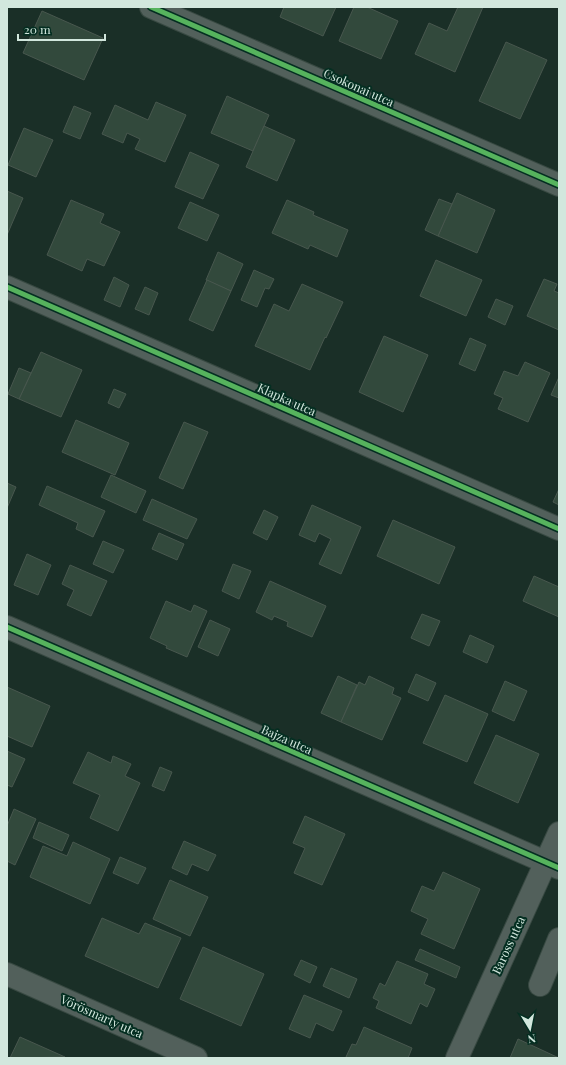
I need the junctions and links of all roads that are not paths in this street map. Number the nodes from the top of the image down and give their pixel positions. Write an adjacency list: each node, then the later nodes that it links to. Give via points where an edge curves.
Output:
1 (152, 7): 2 (street, Csokonai utca)
2 (559, 185)
3 (7, 287): 4 (street, Klapka utca)
4 (559, 529)
5 (7, 627): 7 (street, Bajza utca)
6 (559, 833): 7 (street, Baross utca)
7 (552, 866): 12 (street, Baross utca)
8 (559, 939): 10 (street)
9 (7, 974): 11 (street, Vörösmarty utca)
10 (540, 984)
11 (196, 1058)
12 (457, 1058)

